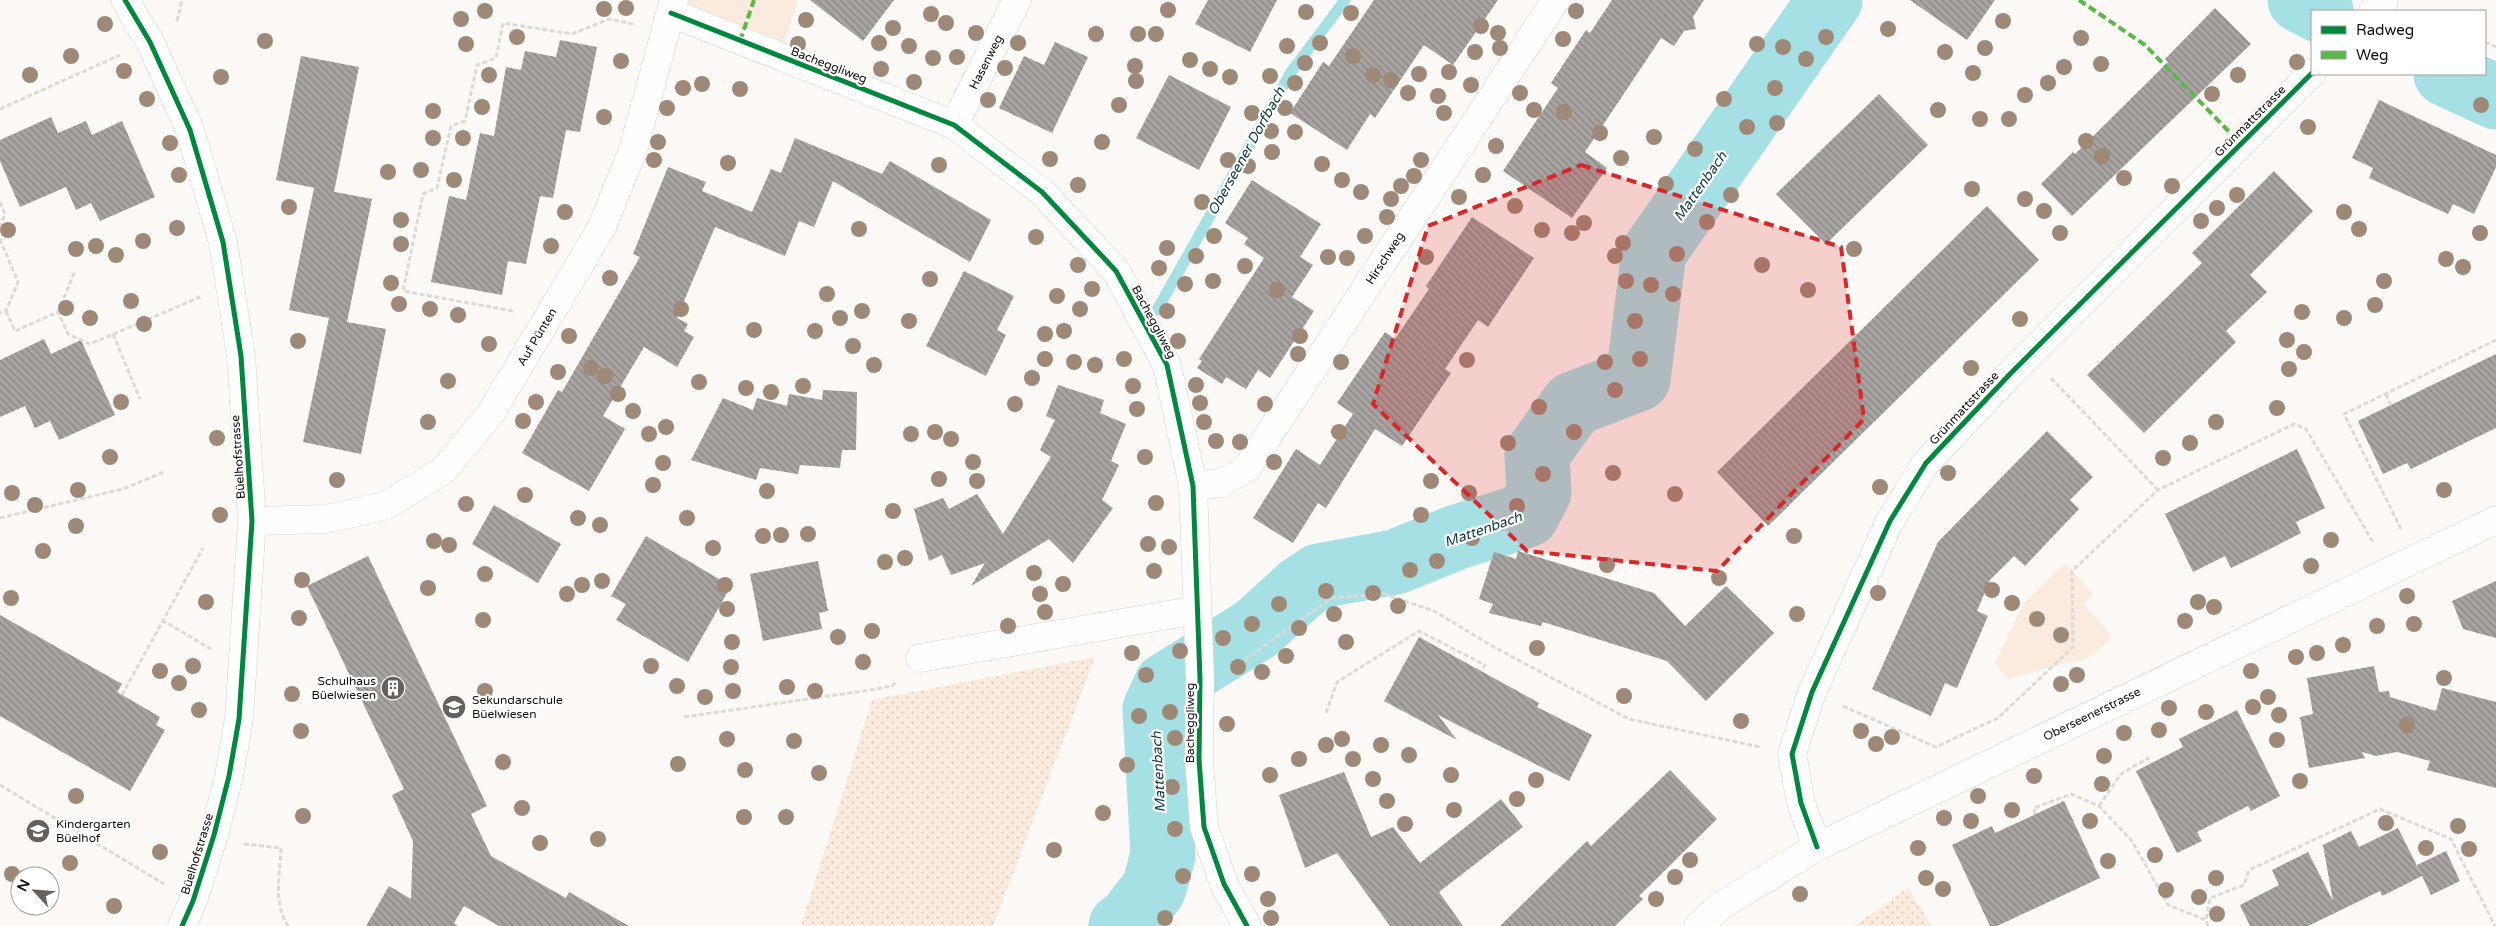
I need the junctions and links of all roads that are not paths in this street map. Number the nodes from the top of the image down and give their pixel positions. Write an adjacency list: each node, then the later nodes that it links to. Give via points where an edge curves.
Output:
1 (125, 0): 11 (street, Büelhofstrasse, via 150,42 190,130 223,242 241,356)
2 (1017, 0): 8 (street, Hasenweg)
3 (1556, 0): 9 (street, Hirschweg, via 1247,468 1221,483)
4 (2384, 0): 5 (street)
5 (2374, 10)
6 (670, 15): 8 (street, Bacheggliweg); 11 (street, Auf Pünten, via 633,150 602,227 491,413 444,470 387,505 327,519)
7 (2311, 74): 14 (street, Grünmattstrasse, via 1926,462 1890,521 1812,692 1792,754 1801,803)
8 (954, 125): 9 (street, Bacheggliweg, via 1042,192 1116,271 1166,365)
9 (1193, 486): 12 (street, Bacheggliweg)
10 (2496, 520): 14 (street, Oberseenerstrasse)
11 (252, 521): 15 (street, Büelhofstrasse, via 240,719 229,776 194,901)
12 (1197, 610): 13 (street); 16 (street, Bacheggliweg, via 1199,760 1204,827 1224,884)
13 (920, 658)
14 (1818, 847): 17 (street, Oberseenerstrasse, via 1719,907)
15 (182, 926)
16 (1247, 926)
17 (1698, 926)

